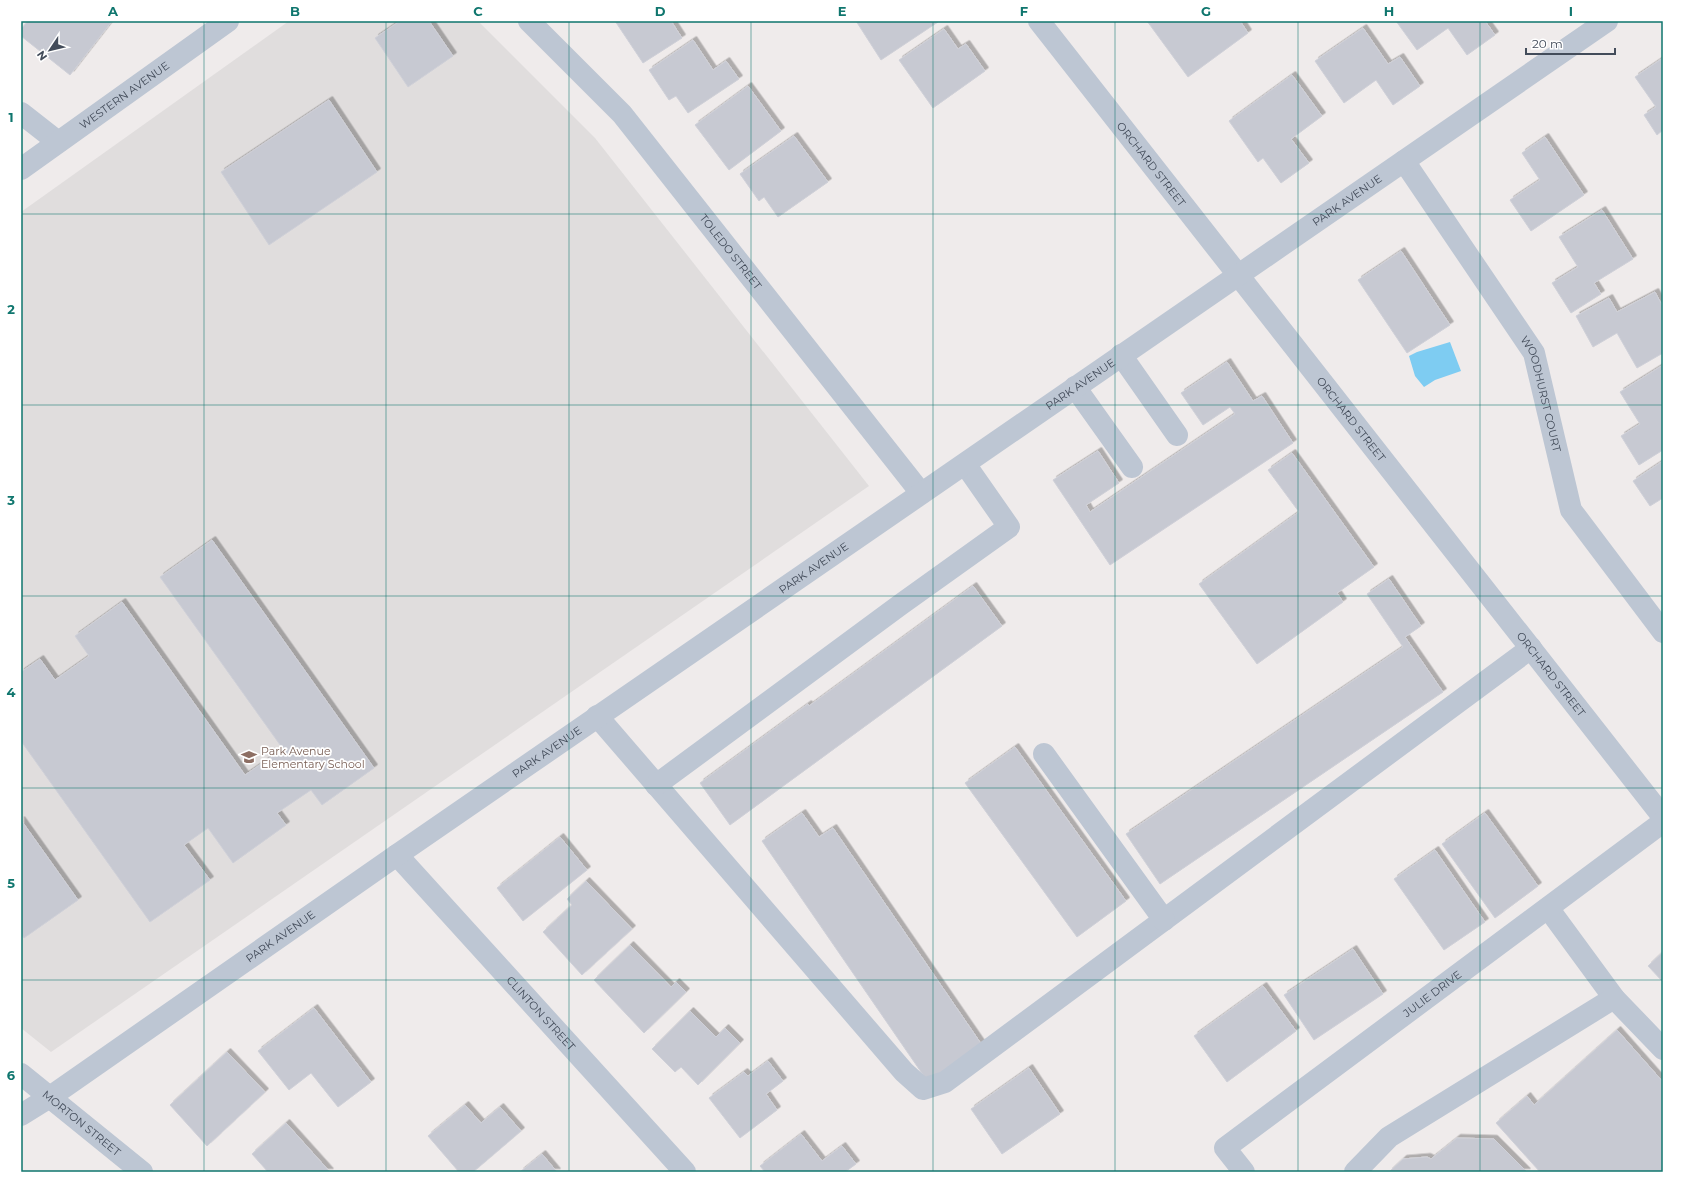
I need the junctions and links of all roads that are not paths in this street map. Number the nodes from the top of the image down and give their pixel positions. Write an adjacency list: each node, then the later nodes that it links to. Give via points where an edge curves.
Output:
1 (228, 21): 6 (street, WESTERN AVENUE)
2 (529, 21): 15 (street, TOLEDO STREET, via 622,114)
3 (1039, 21): 9 (street, ORCHARD STREET)
4 (1607, 21): 7 (street, PARK AVENUE)
5 (21, 113): 6 (street)
6 (58, 142): 8 (street, WESTERN AVENUE)
7 (1404, 161): 9 (street, PARK AVENUE); 16 (street, WOODHURST COURT, via 1534,353 1571,510)
8 (21, 169)
9 (1238, 275): 10 (street, PARK AVENUE); 17 (street, ORCHARD STREET)
10 (1121, 355): 11 (street, PARK AVENUE); 12 (street)
11 (1075, 387): 13 (street, PARK AVENUE); 14 (street)
12 (1177, 435)
13 (965, 464): 15 (street, PARK AVENUE); 20 (street, via 1010,527)
14 (1132, 467)
15 (921, 493): 18 (street, PARK AVENUE)
16 (1663, 632)
17 (1531, 648): 21 (street, ORCHARD STREET); 25 (street)
18 (597, 716): 20 (street); 23 (street, PARK AVENUE)
19 (1044, 754): 25 (street)
20 (656, 785): 25 (street, via 899,1066 923,1089 945,1082)
21 (1663, 817)
22 (1663, 822): 24 (street, JULIE DRIVE)
23 (397, 855): 29 (street, PARK AVENUE); 32 (street, CLINTON STREET)
24 (1548, 908): 26 (street); 33 (street, JULIE DRIVE, via 1225,1148)
25 (1164, 920)
26 (1614, 998): 27 (street); 34 (street, via 1389,1137)
27 (1663, 1049)
28 (21, 1074): 29 (street, MORTON STREET)
29 (50, 1097): 30 (street, PARK AVENUE); 31 (street, MORTON STREET)
30 (21, 1115)
31 (142, 1172)
32 (686, 1172)
33 (1244, 1172)
34 (1355, 1172)

